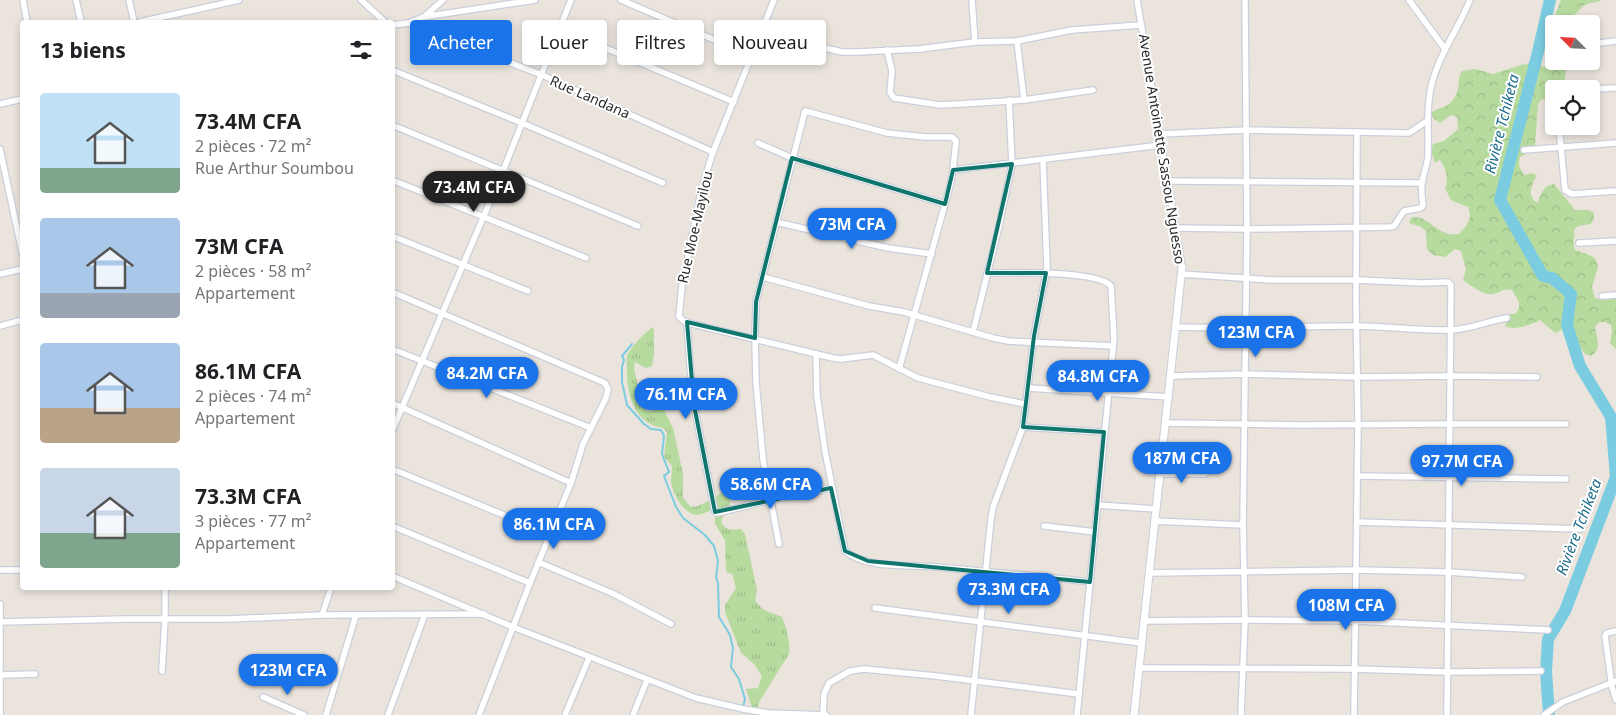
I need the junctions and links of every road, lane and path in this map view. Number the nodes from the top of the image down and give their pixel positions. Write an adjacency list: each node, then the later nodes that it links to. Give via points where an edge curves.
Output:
1 (23, 0): 17 (street)
2 (76, 0): 18 (street)
3 (129, 0): 19 (street)
4 (239, 0): 20 (street)
5 (361, 0): 21 (street)
6 (443, 0): 16 (street)
7 (536, 0): 16 (street)
8 (571, 0): 22 (street)
9 (621, 0): 27 (street)
10 (774, 0): 23 (street, Rue Moe-Mayilou)
11 (972, 0): 30 (street)
12 (1137, 0): 26 (street, Avenue Antoinette Sassou Nguesso)
13 (1245, 0): 51 (street)
14 (1409, 0): 34 (street)
15 (1470, 0): 34 (street)
16 (423, 17): 24 (street)
17 (27, 20)
18 (81, 20)
19 (134, 20)
20 (149, 20)
21 (384, 20)
22 (564, 20)
23 (766, 20)
24 (409, 23): 25 (street); 39 (street, Rue Landana)
25 (395, 25)
26 (1141, 25): 28 (street, via 1072,30); 53 (street, Avenue Antoinette Sassou Nguesso)
27 (714, 40)
28 (1017, 41): 30 (street); 45 (street)
29 (1616, 41): 31 (street)
30 (975, 42): 35 (street)
31 (1600, 43)
32 (607, 49): 46 (street)
33 (826, 49): 35 (street, via 842,52)
34 (1445, 49): 48 (street, via 1429,94)
35 (886, 50): 44 (street, via 892,71 890,92 894,98 940,105)
36 (546, 65): 39 (street)
37 (748, 65): 46 (street, Rue Moe-Mayilou)
38 (395, 71): 49 (street)
39 (542, 75): 49 (street); 61 (street, Rue Landana)
40 (1616, 88): 41 (street)
41 (1600, 89)
42 (1093, 90): 45 (street)
43 (20, 99): 47 (street)
44 (1010, 100): 45 (street); 64 (street)
45 (1024, 100)
46 (734, 102): 61 (street, Rue Moe-Mayilou)
47 (0, 104)
48 (1427, 121): 52 (street, via 1409,134); 71 (street, via 1427,160)
49 (522, 123): 66 (street); 72 (street)
50 (395, 127): 66 (street)
51 (1246, 130): 52 (street); 53 (street); 69 (street)
52 (1357, 132): 70 (street)
53 (1160, 134): 57 (street, Avenue Antoinette Sassou Nguesso)
54 (1559, 135): 58 (street)
55 (758, 143): 62 (street)
56 (1616, 143): 58 (street)
57 (1161, 145): 63 (street); 68 (street, Avenue Antoinette Sassou Nguesso)
58 (1560, 147): 60 (street); 73 (street, via 1567,192)
59 (0, 149): 83 (street)
60 (1524, 150)
61 (713, 152): 104 (street, Rue Moe-Mayilou, via 702,187 682,285 679,317)
62 (792, 158): 65 (street, via 804,111 887,133 954,138); 74 (street); 76 (street)
63 (1043, 160): 64 (street); 91 (street)
64 (1012, 164): 65 (street); 90 (street)
65 (953, 170): 74 (street)
66 (503, 171): 75 (street); 77 (street)
67 (395, 181): 75 (street)
68 (1168, 181): 69 (street); 79 (street, Avenue Antoinette Sassou Nguesso)
69 (1247, 181): 70 (street); 80 (street)
70 (1358, 182): 71 (street); 78 (street)
71 (1422, 182): 78 (street, via 1421,208 1404,211 1391,228)
72 (663, 183)
73 (1616, 190)
74 (945, 204): 85 (street)
75 (484, 217): 86 (street); 87 (street)
76 (776, 222): 85 (street, via 888,248); 93 (street)
77 (638, 226)
78 (1357, 227): 80 (street); 95 (street)
79 (1176, 228): 80 (street); 89 (street, Avenue Antoinette Sassou Nguesso)
80 (1247, 229): 94 (street)
81 (395, 237): 87 (street)
82 (1616, 241): 84 (street)
83 (20, 243)
84 (1579, 243)
85 (932, 254): 101 (street)
86 (586, 258)
87 (464, 264): 96 (street); 100 (street)
88 (20, 269): 92 (street)
89 (1182, 271): 94 (street); 107 (street, Avenue Antoinette Sassou Nguesso)
90 (987, 273): 91 (street); 110 (street)
91 (1046, 273): 112 (street); 113 (street, via 1104,281 1111,286)
92 (0, 274)
93 (763, 277): 101 (street); 111 (street, via 756,302)
94 (1247, 278): 95 (street); 108 (street)
95 (1357, 280): 106 (street); 109 (street, via 1448,282 1452,291)
96 (528, 291)
97 (395, 293): 100 (street)
98 (1602, 296): 99 (street)
99 (1616, 296)
100 (443, 314): 116 (street); 136 (street, via 604,383 608,389)
101 (915, 315): 110 (street); 117 (street)
102 (1507, 318): 109 (street)
103 (20, 321): 105 (street)
104 (687, 322): 111 (street); 146 (street, via 694,405 715,512)
105 (0, 326)
106 (1357, 326): 108 (street); 109 (street); 121 (street)
107 (1176, 327): 108 (street); 119 (street, Avenue Antoinette Sassou Nguesso)
108 (1246, 328): 118 (street)
109 (1451, 330): 120 (street)
110 (973, 332): 112 (street, via 1008,341)
111 (755, 338): 115 (street); 146 (street, via 760,437)
112 (1033, 342): 113 (street); 123 (street)
113 (1113, 346): 124 (street)
114 (395, 350): 116 (street)
115 (816, 354): 117 (street, via 841,359 872,355); 145 (street, via 817,396)
116 (423, 361): 128 (street); 136 (street)
117 (899, 369): 127 (street, via 950,387)
118 (1246, 374): 119 (street); 121 (street); 134 (street)
119 (1171, 376): 125 (street, Avenue Antoinette Sassou Nguesso)
120 (1450, 376): 121 (street); 122 (street); 131 (street)
121 (1358, 377): 130 (street)
122 (1537, 377)
123 (1028, 388): 124 (street); 127 (street)
124 (1109, 392): 125 (street); 137 (street)
125 (1169, 397): 129 (street, Avenue Antoinette Sassou Nguesso)
126 (395, 404): 128 (street)
127 (1025, 404): 135 (street)
128 (403, 408): 133 (street); 144 (street)
129 (1166, 423): 134 (street); 139 (street, Avenue Antoinette Sassou Nguesso)
130 (1358, 424): 131 (street); 134 (street); 141 (street)
131 (1449, 424): 132 (street); 142 (street)
132 (1566, 424)
133 (395, 425)
134 (1245, 425): 151 (street)
135 (1023, 427): 137 (street); 164 (street, via 993,507)
136 (591, 428): 144 (street)
137 (1104, 432): 147 (street)
138 (395, 470): 157 (street)
139 (1161, 474): 140 (street); 148 (street, Avenue Antoinette Sassou Nguesso)
140 (1205, 474)
141 (1357, 476): 142 (street); 150 (street)
142 (1449, 476): 143 (street); 152 (street)
143 (1566, 479)
144 (571, 483): 157 (street)
145 (831, 488): 146 (street); 164 (street, via 844,550 851,556 884,564)
146 (771, 500): 158 (street)
147 (1098, 505): 148 (street); 156 (street)
148 (1156, 509): 149 (street, Avenue Antoinette Sassou Nguesso)
149 (1154, 521): 151 (street); 166 (street, Avenue Antoinette Sassou Nguesso)
150 (1357, 522): 152 (street); 162 (street)
151 (1243, 525): 163 (street)
152 (1448, 525): 155 (street); 165 (street)
153 (1044, 526): 156 (street)
154 (395, 527): 170 (street)
155 (1580, 529)
156 (1095, 532): 169 (street)
157 (550, 534): 159 (street)
158 (779, 544)
159 (538, 562): 170 (street); 185 (street, via 614,594)
160 (0, 570): 161 (street)
161 (20, 570)
162 (1357, 570): 163 (street); 165 (street); 182 (street)
163 (1244, 571): 166 (street); 180 (street)
164 (986, 572): 169 (street); 184 (street)
165 (1448, 572): 168 (street); 186 (street)
166 (1149, 573): 181 (street, Avenue Antoinette Sassou Nguesso)
167 (395, 577): 176 (street)
168 (1522, 577)
169 (1090, 582): 190 (street)
170 (530, 583): 187 (street)
171 (165, 590): 179 (street)
172 (330, 590): 177 (street)
173 (0, 604): 183 (street)
174 (875, 608): 184 (street)
175 (425, 614): 176 (street); 178 (street); 211 (street)
176 (484, 614): 187 (street)
177 (322, 615): 178 (street); 179 (street)
178 (356, 615): 210 (street)
179 (165, 619): 183 (street); 196 (street)
180 (1245, 620): 181 (street); 182 (street); 195 (street)
181 (1144, 621): 191 (street, Avenue Antoinette Sassou Nguesso)
182 (1356, 621): 186 (street); 194 (street)
183 (0, 622): 200 (street)
184 (982, 622): 190 (street); 202 (street)
185 (672, 624)
186 (1448, 625): 188 (street); 198 (street)
187 (513, 627): 192 (street); 212 (street)
188 (1548, 630)
189 (1616, 631): 203 (street, via 1605,636)
190 (1085, 635): 191 (street); 204 (street)
191 (1141, 643): 193 (street, Avenue Antoinette Sassou Nguesso)
192 (589, 658): 201 (street); 213 (street)
193 (1139, 668): 195 (street); 218 (street, Avenue Antoinette Sassou Nguesso)
194 (1354, 669): 195 (street); 198 (street); 220 (street)
195 (1244, 670): 219 (street)
196 (162, 671)
197 (1542, 671): 198 (street)
198 (1448, 672): 221 (street)
199 (35, 674): 200 (street)
200 (0, 675): 208 (street)
201 (647, 680): 207 (street, via 708,702); 214 (street)
202 (974, 681): 204 (street); 215 (street, via 850,671 829,682 824,694); 216 (street)
203 (1614, 682): 206 (street); 222 (street, via 1563,702)
204 (1079, 694): 217 (street)
205 (263, 697): 209 (street)
206 (1616, 700)
207 (768, 714): 215 (street)
208 (0, 715)
209 (304, 715)
210 (326, 715)
211 (388, 715)
212 (479, 715)
213 (566, 715)
214 (633, 715)
215 (824, 715)
216 (971, 715)
217 (1078, 715)
218 (1134, 715)
219 (1241, 715)
220 (1354, 715)
221 (1447, 715)
222 (1544, 715)

